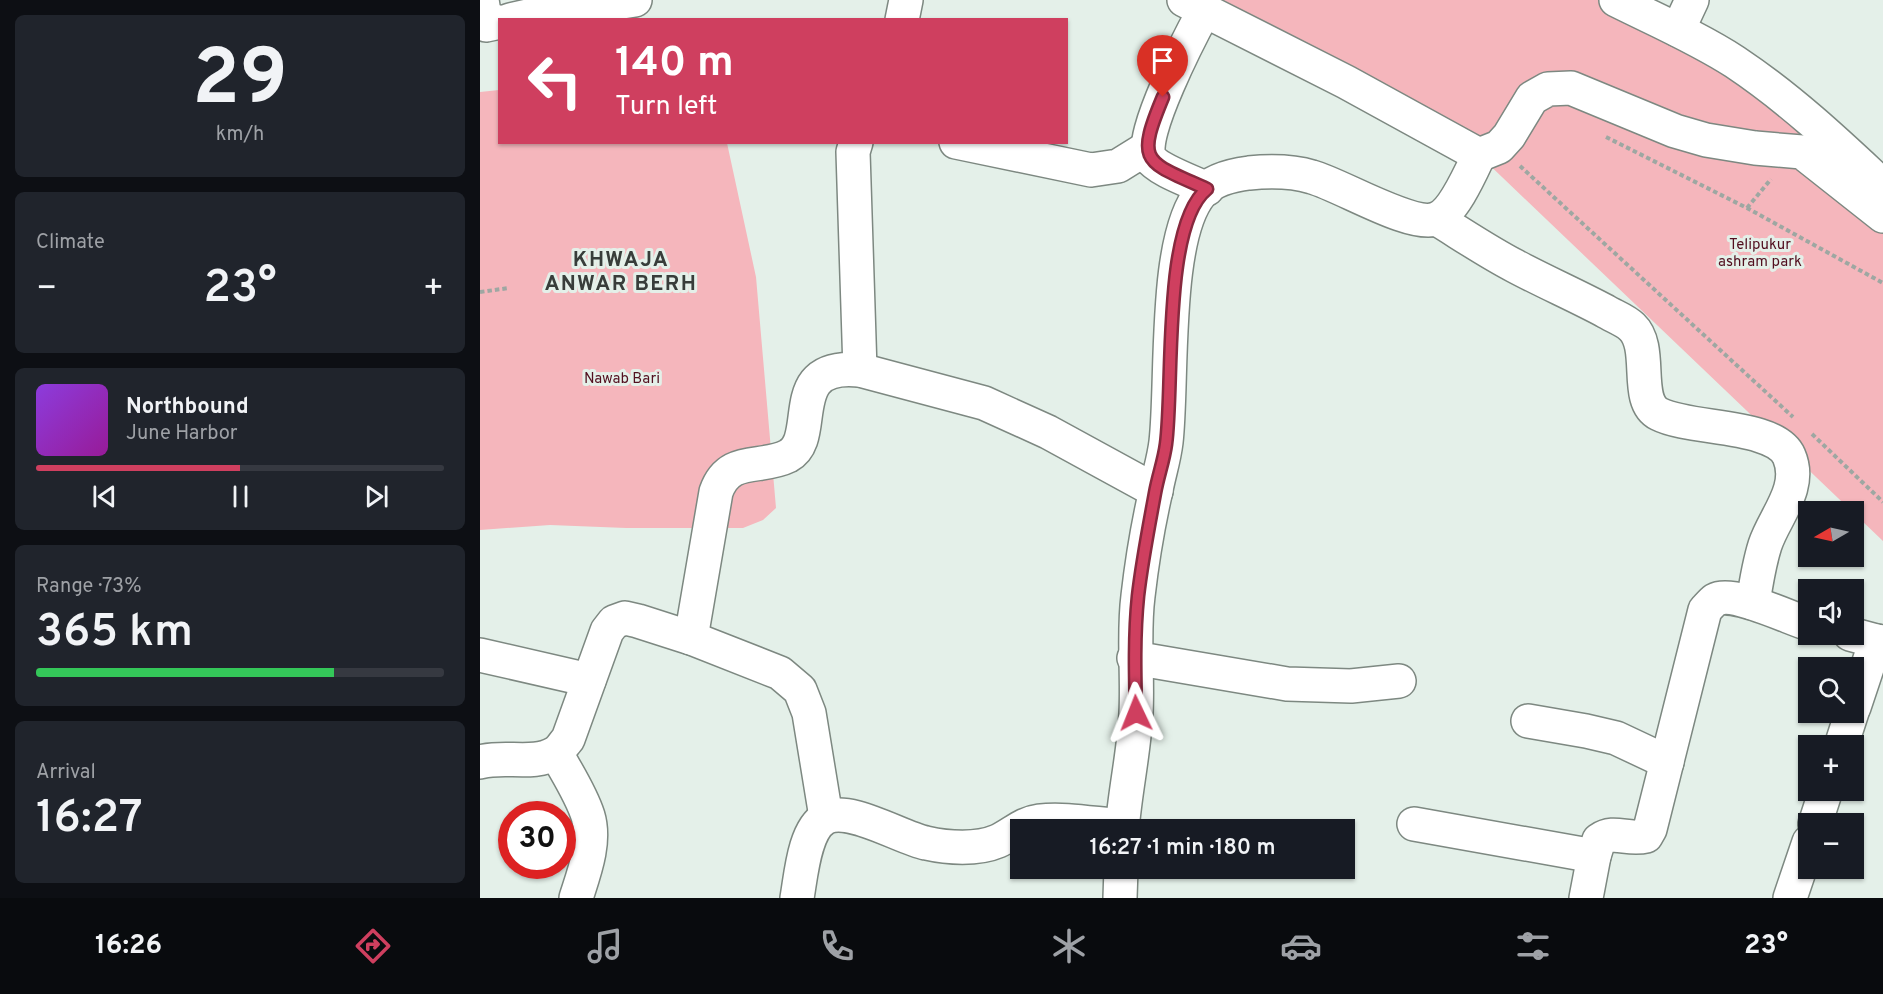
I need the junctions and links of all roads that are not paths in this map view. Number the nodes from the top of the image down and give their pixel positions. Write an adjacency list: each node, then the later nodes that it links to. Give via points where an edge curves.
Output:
1 (635, 0): 6 (main road)
2 (906, 0): 7 (main road)
3 (1616, 0): 8 (main road)
4 (1692, 0): 8 (main road)
5 (1194, 5): 11 (main road, via 1188,41 1154,118); 12 (main road)
6 (491, 18)
7 (902, 18)
8 (1678, 30): 13 (main road, via 1771,87 1805,113)
9 (855, 144): 17 (main road)
10 (966, 144): 11 (main road, via 1091,170 1118,166)
11 (1147, 148): 14 (main road, via 1158,165)
12 (1479, 155): 15 (main road, via 1499,147 1540,92 1571,88 1696,137 1802,152); 16 (main road, via 1460,193)
13 (1883, 186)
14 (1207, 189): 16 (main road, via 1236,175 1288,172 1328,182 1402,215); 18 (main road, via 1185,224 1180,250 1172,304 1166,443)
15 (1883, 216)
16 (1437, 219): 19 (main road, via 1515,266 1630,325 1639,335 1643,351 1645,392 1650,407 1658,414 1779,442 1790,456 1793,478 1789,497 1763,552)
17 (860, 370): 18 (main road, via 984,404 1047,432); 21 (main road, via 843,368 818,379 793,453 735,468 719,482)
18 (1156, 490): 24 (main road, via 1138,594)
19 (1753, 603): 20 (main road); 31 (main road, via 1728,597 1715,599 1705,610)
20 (1798, 620)
21 (691, 638): 26 (main road, via 625,618 614,622); 32 (main road, via 780,673 801,690 809,713)
22 (1870, 639): 25 (main road)
23 (480, 655): 26 (main road)
24 (1134, 658): 27 (main road, via 1287,684 1351,686); 33 (main road, via 1136,713)
25 (1864, 665)
26 (589, 680): 29 (main road, via 568,739)
27 (1400, 681)
28 (1528, 721): 31 (main road, via 1616,738)
29 (556, 753): 30 (main road, via 534,759); 39 (main road, via 589,818 586,866)
30 (480, 762)
31 (1667, 762): 36 (main road, via 1646,836 1605,836 1599,840)
32 (826, 817): 35 (main road, via 857,818 925,843 960,847 997,842); 40 (main road, via 808,840)
33 (1123, 819)
34 (1414, 824): 36 (main road)
35 (1010, 834)
36 (1594, 856): 42 (main road)
37 (1798, 874): 43 (main road)
38 (1120, 879): 41 (main road)
39 (576, 898)
40 (796, 898)
41 (1120, 898)
42 (1586, 898)
43 (1790, 898)

